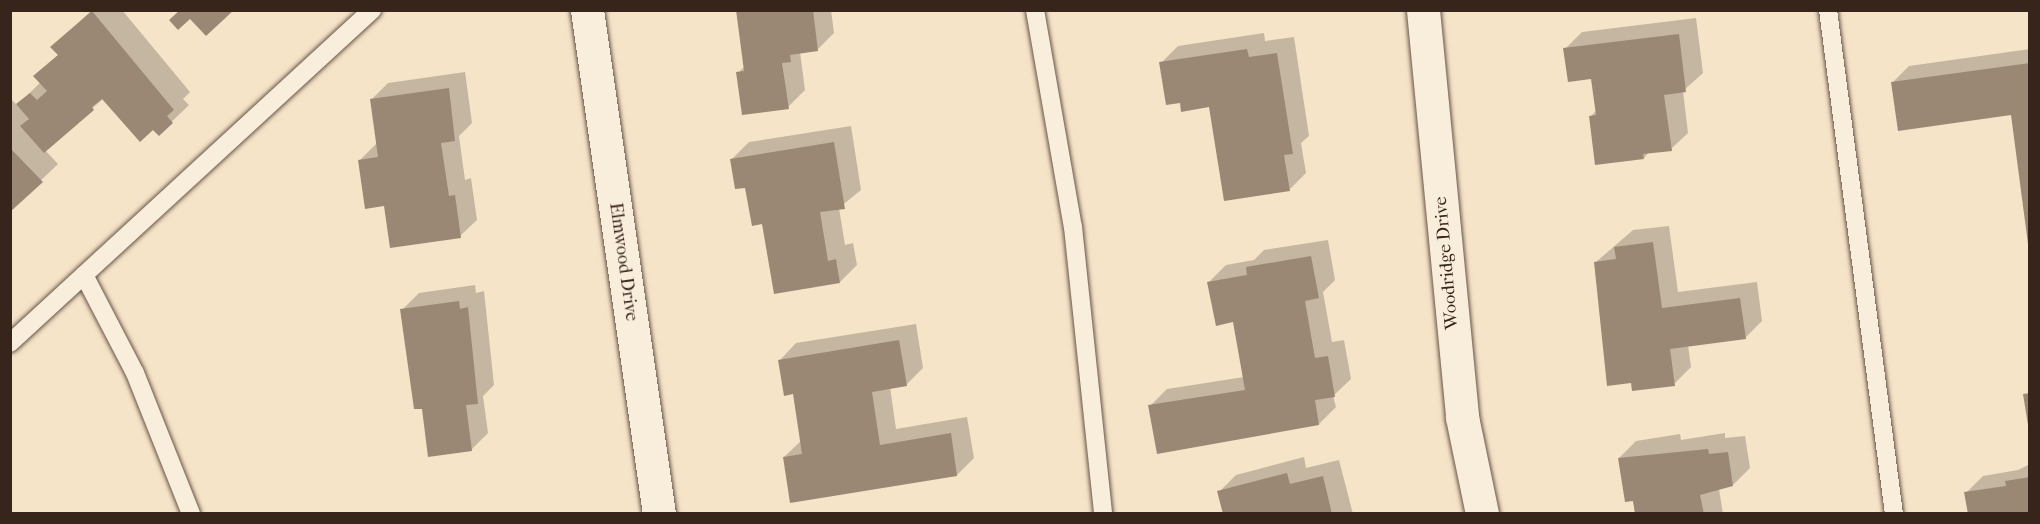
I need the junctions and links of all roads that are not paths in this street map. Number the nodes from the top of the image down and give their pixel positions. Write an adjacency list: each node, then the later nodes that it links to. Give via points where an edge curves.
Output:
1 (372, 10): 6 (lane)
2 (587, 10): 9 (street, Elmwood Drive)
3 (1035, 10): 10 (lane, via 1073,227)
4 (1423, 10): 11 (street, Woodridge Drive, via 1462,417)
5 (1828, 10): 12 (lane)
6 (84, 275): 7 (lane); 8 (lane, via 135,373)
7 (10, 343)
8 (191, 513)
9 (659, 513)
10 (1103, 513)
11 (1482, 513)
12 (1894, 513)

